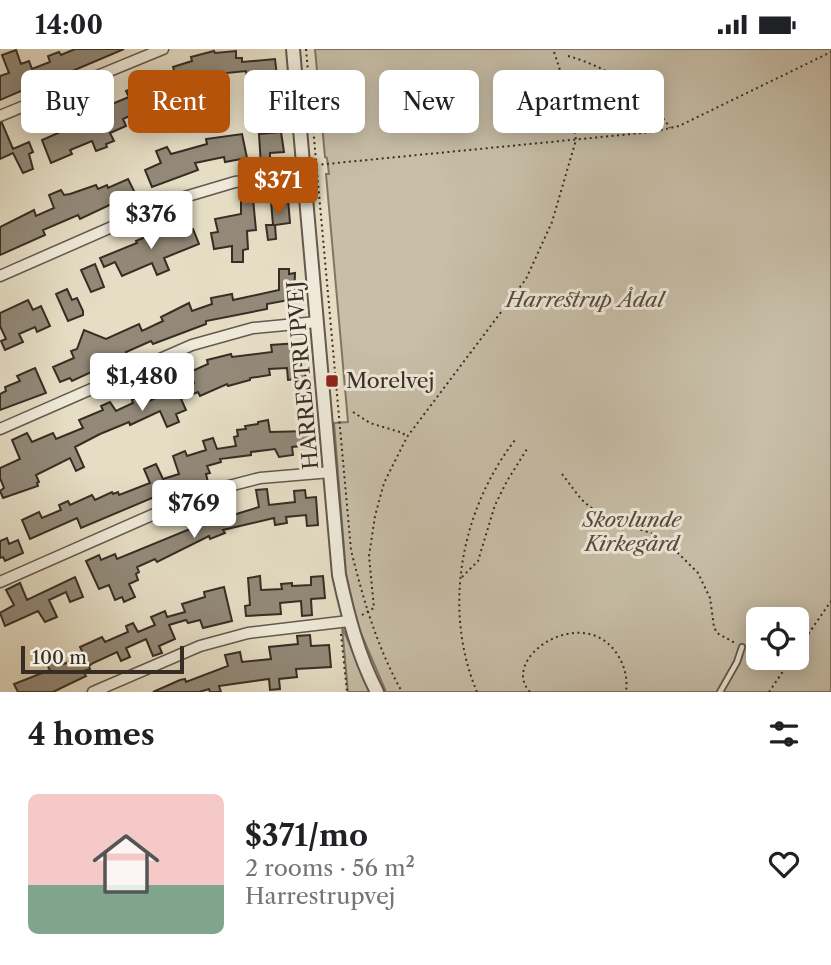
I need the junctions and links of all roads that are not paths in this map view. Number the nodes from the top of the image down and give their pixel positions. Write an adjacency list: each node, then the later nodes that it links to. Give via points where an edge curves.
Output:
1 (163, 49): 3 (street)
2 (293, 49): 4 (street, HARRESTRUPVEJ)
3 (0, 116)
4 (305, 174): 5 (street, via 235,182 171,201); 6 (street, HARRESTRUPVEJ)
5 (0, 276)
6 (317, 322): 7 (street, via 253,328 192,345); 8 (street, HARRESTRUPVEJ)
7 (0, 429)
8 (331, 472): 9 (street, via 260,478 202,493); 10 (street, HARRESTRUPVEJ)
9 (0, 582)
10 (344, 622): 12 (street, via 248,633 200,646); 13 (street, HARRESTRUPVEJ)
11 (742, 646): 14 (lane)
12 (93, 692)
13 (377, 692)
14 (720, 692)

